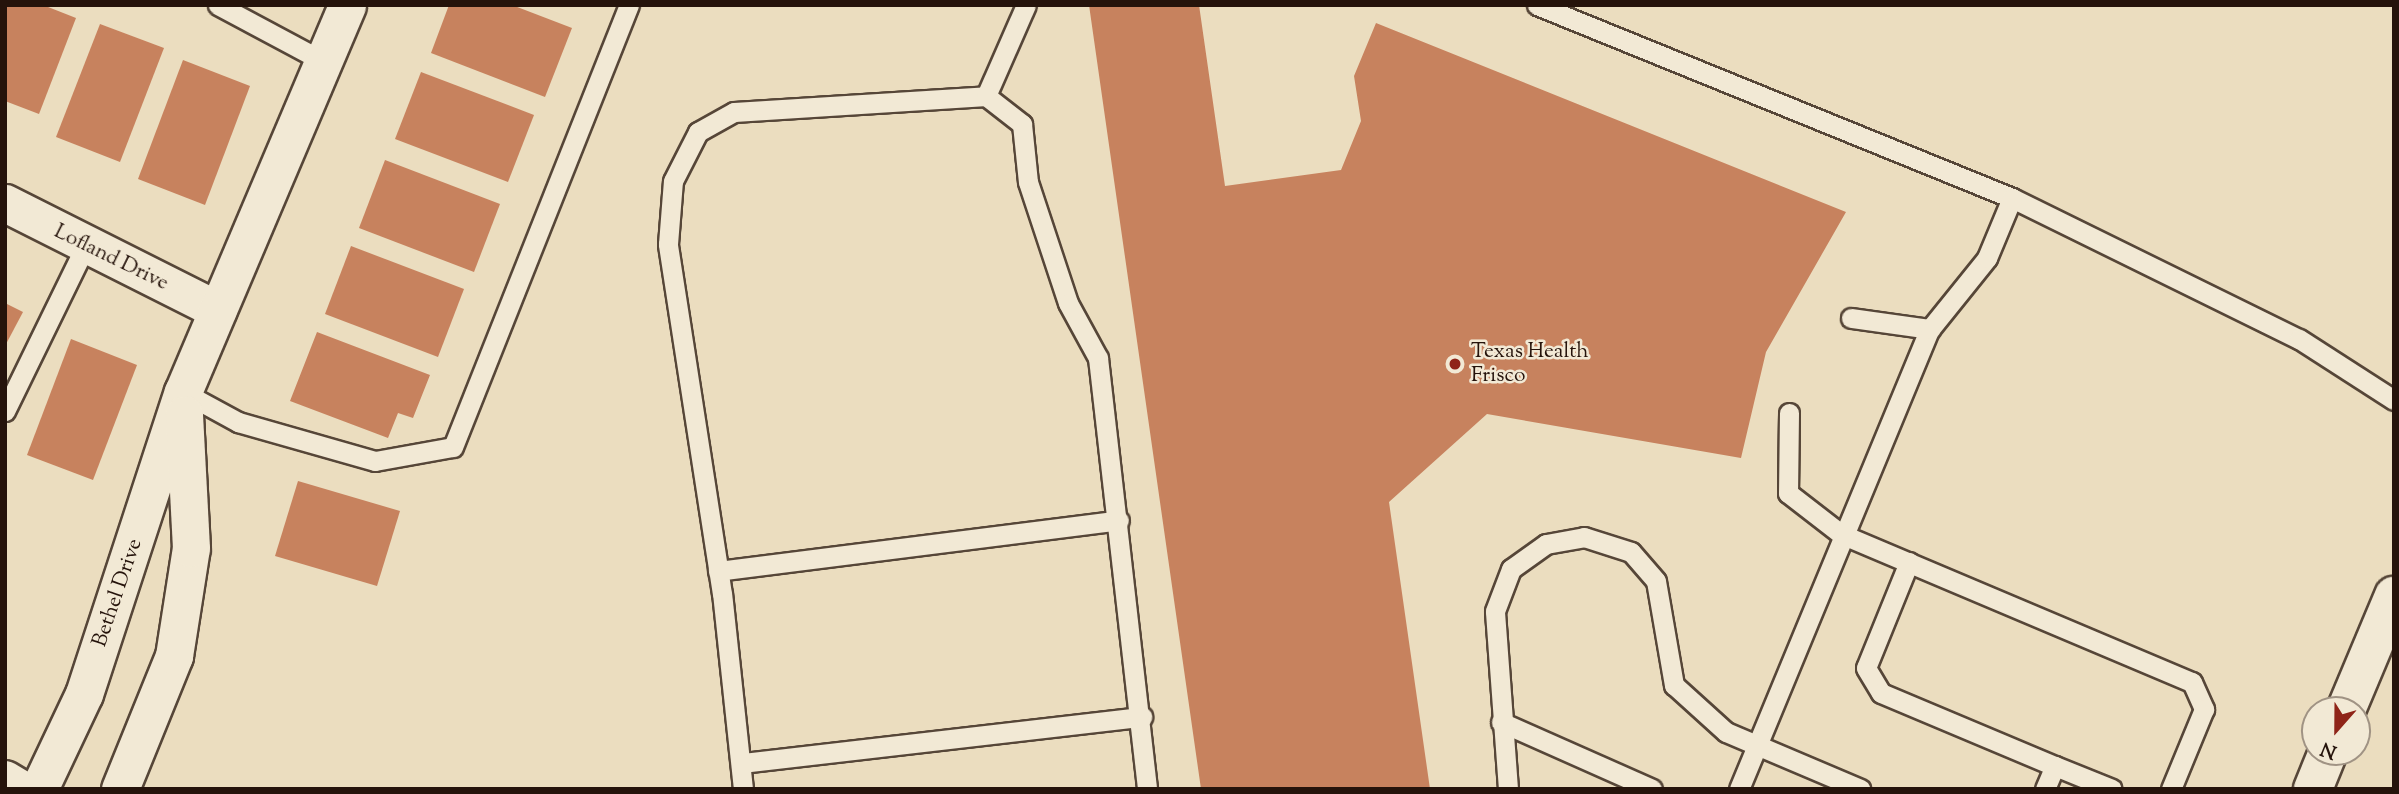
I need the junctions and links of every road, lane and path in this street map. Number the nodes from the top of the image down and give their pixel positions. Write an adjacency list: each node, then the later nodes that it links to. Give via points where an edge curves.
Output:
1 (218, 5): 6 (lane)
2 (347, 5): 6 (street, Bethel Drive)
3 (629, 5): 14 (lane, via 453,447 375,461 238,422)
4 (1026, 5): 7 (lane)
5 (1537, 5): 8 (lane)
6 (323, 61): 11 (street, Bethel Drive)
7 (986, 96): 18 (lane, via 1022,124 1028,182 1069,303 1098,358); 21 (lane, via 734,112 698,132 673,181 668,244)
8 (2012, 198): 13 (lane, via 1987,258); 15 (lane, via 2299,339)
9 (5, 203): 10 (street, Lofland Drive)
10 (85, 247): 11 (street, Lofland Drive); 16 (lane)
11 (218, 310): 14 (street, Bethel Drive)
12 (1851, 318): 13 (lane)
13 (1930, 329): 19 (lane)
14 (183, 392): 32 (street, Bethel Drive, via 84,694); 33 (street, Bethel Drive, via 191,548 185,589 174,656)
15 (2394, 400)
16 (5, 411)
17 (1789, 413): 19 (lane, via 1788,493)
18 (1119, 520): 21 (lane); 24 (lane)
19 (1842, 534): 20 (lane); 26 (lane)
20 (1909, 562): 28 (lane, via 1866,668 1881,693); 42 (lane, via 2192,682 2204,709)
21 (718, 571): 27 (lane)
22 (2394, 596): 23 (main road)
23 (2352, 696)
24 (1142, 717): 27 (lane); 35 (lane)
25 (1502, 722): 26 (lane, via 1495,611 1511,569 1546,544 1584,537 1631,552 1656,582 1674,685 1726,732); 36 (lane); 37 (lane)
26 (1755, 746): 38 (lane); 39 (lane)
27 (742, 763): 34 (lane)
28 (2055, 766): 40 (lane); 41 (lane)
29 (2322, 766): 43 (main road)
30 (5, 780): 31 (main road)
31 (20, 789)
32 (39, 789)
33 (120, 789)
34 (743, 789)
35 (1147, 789)
36 (1508, 789)
37 (1652, 789)
38 (1739, 789)
39 (1860, 789)
40 (2045, 789)
41 (2112, 789)
42 (2171, 789)
43 (2313, 789)

